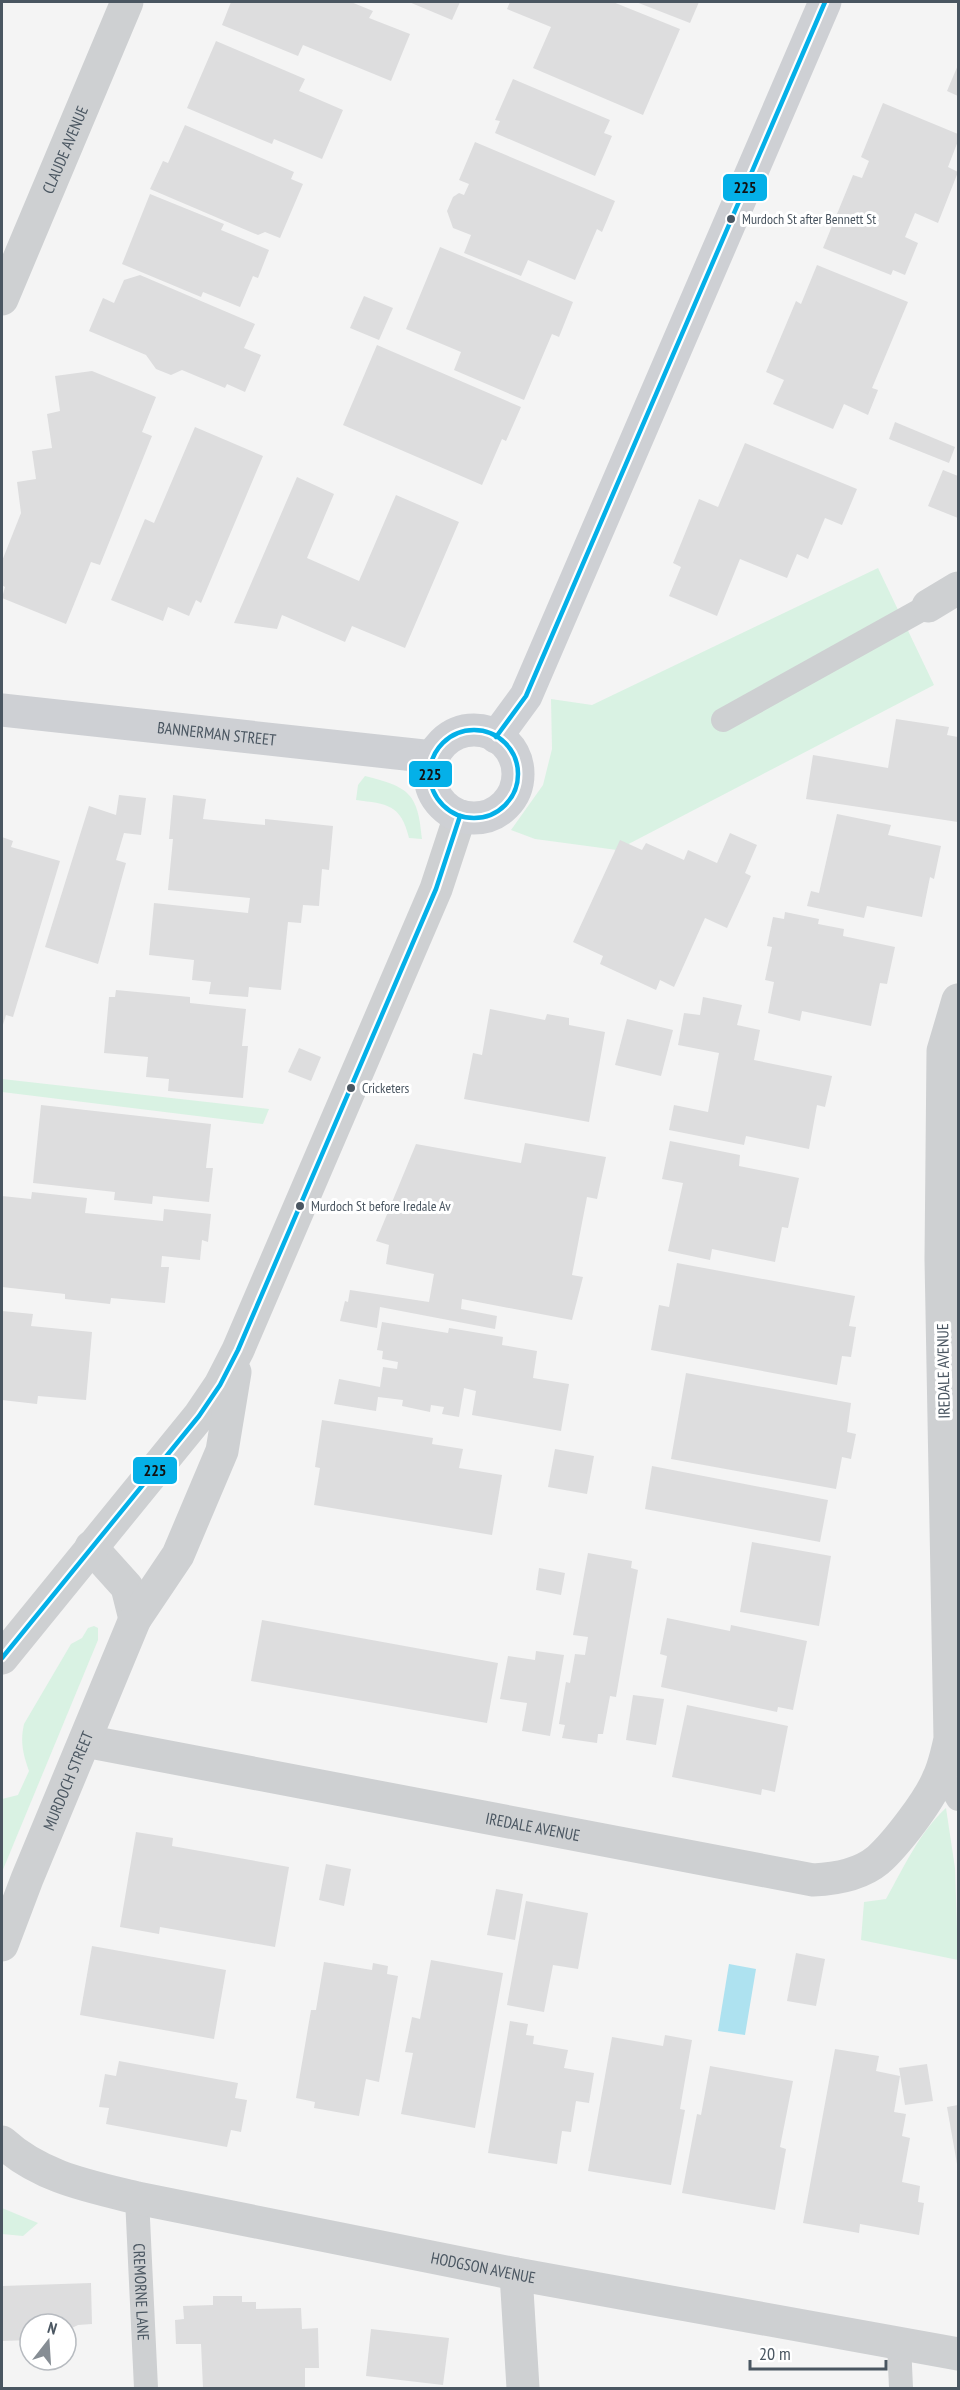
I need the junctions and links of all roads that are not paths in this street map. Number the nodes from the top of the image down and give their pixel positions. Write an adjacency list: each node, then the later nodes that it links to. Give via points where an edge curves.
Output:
1 (127, 2): 3 (street, CLAUDE AVENUE)
2 (825, 2): 8 (main road, via 526,696)
3 (2, 298)
4 (958, 588): 5 (street)
5 (928, 606): 7 (lane)
6 (2, 710): 9 (main road, BANNERMAN STREET)
7 (723, 720)
8 (496, 737): 9 (main road, via 468,731 453,736); 10 (main road, via 514,756 517,782 513,795 506,805 483,817)
9 (433, 757): 10 (main road, via 431,786 446,809)
10 (460, 816): 13 (street, MURDOCH STREET, via 436,889)
11 (958, 1000): 12 (street, IREDALE AVENUE, via 943,1051)
12 (950, 1259): 17 (street, IREDALE AVENUE)
13 (238, 1350): 14 (street, MURDOCH STREET, via 199,1416); 15 (street, MURDOCH STREET, via 222,1451 178,1555)
14 (91, 1547): 15 (street, via 127,1587); 16 (street, MURDOCH STREET)
15 (135, 1619): 18 (street, MURDOCH STREET)
16 (2, 1658)
17 (954, 1739): 19 (street, IREDALE AVENUE)
18 (85, 1741): 19 (street, IREDALE AVENUE, via 813,1880 838,1878 877,1861); 20 (street, MURDOCH STREET)
19 (948, 1789)
20 (2, 1945)
21 (8, 2148): 22 (street, HODGSON AVENUE, via 45,2172)
22 (137, 2198): 23 (street, HODGSON AVENUE); 26 (lane, CREMORNE LANE)
23 (516, 2274): 24 (street, HODGSON AVENUE); 27 (street)
24 (899, 2343): 25 (street, HODGSON AVENUE); 28 (lane)
25 (958, 2354)
26 (146, 2388)
27 (522, 2388)
28 (901, 2388)

